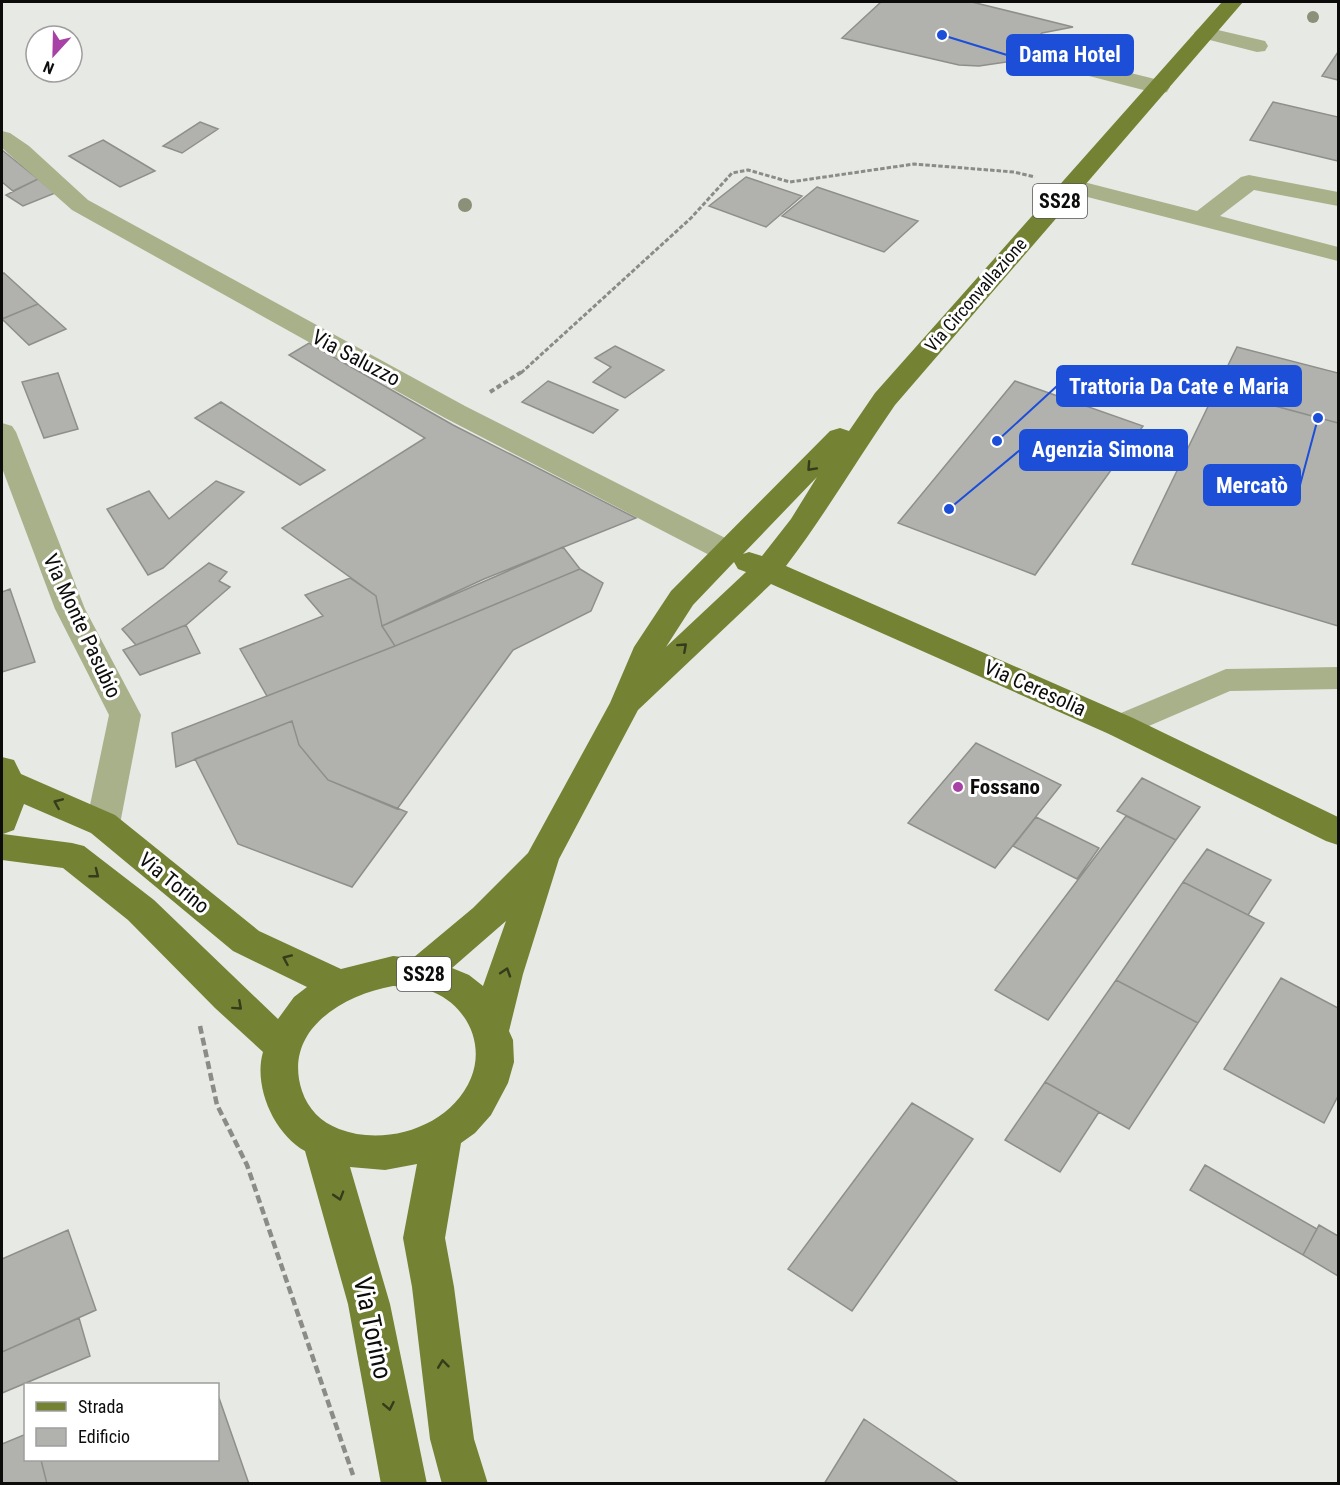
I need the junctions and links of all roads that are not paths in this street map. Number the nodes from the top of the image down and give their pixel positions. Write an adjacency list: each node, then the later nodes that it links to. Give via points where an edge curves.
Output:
1 (1233, 2): 2 (main road, Via Circonvallazione / SS28)
2 (1206, 33): 3 (street); 5 (main road, Via Circonvallazione / SS28)
3 (1257, 46)
4 (1062, 62): 5 (street)
5 (1159, 87): 7 (main road, Via Circonvallazione / SS28)
6 (2, 138): 13 (street, Via Saluzzo, via 80,205 455,412)
7 (1072, 186): 9 (street); 11 (main road, Via Circonvallazione / SS28)
8 (1338, 199): 9 (street, via 1249,182)
9 (1203, 218): 10 (street)
10 (1338, 254)
11 (885, 399): 13 (main road, Via Circonvallazione / SS28, one-way to 13, via 837,440); 14 (main road, Via Circonvallazione / SS28, via 802,525)
12 (2, 432): 20 (street, Via Monte Pasubio, via 70,609 125,715)
13 (728, 552): 14 (main road, Via Ceresolia); 16 (main road, Via Circonvallazione / SS28, via 682,598 650,647)
14 (767, 570): 16 (main road, Via Circonvallazione / SS28, one-way to 14); 17 (main road, Via Ceresolia)
15 (1338, 678): 17 (street, via 1226,680)
16 (626, 703): 23 (main road, Via Circonvallazione / SS28)
17 (1121, 726): 21 (main road, Via Ceresolia)
18 (5, 776): 19 (main road, Via Torino, via 9,803); 20 (main road, Via Torino, one-way to 18)
19 (2, 821)
20 (103, 824): 25 (main road, Via Torino, one-way to 20, via 246,941)
21 (1338, 832)
22 (2, 847): 27 (main road, Via Torino, one-way to 27, via 72,856 141,910)
23 (542, 859): 24 (main road, Via Circonvallazione / SS28, via 486,918); 26 (main road, Via Circonvallazione / SS28, one-way to 23)
24 (420, 973): 25 (main road, SS28, via 365,975); 26 (main road, SS28, via 451,983 476,1003)
25 (339, 985): 27 (main road, SS28, via 301,1015)
26 (491, 1029): 28 (main road, SS28, via 495,1057 488,1087 469,1114)
27 (283, 1047): 29 (main road, SS28, via 278,1074 284,1100 299,1123)
28 (442, 1136): 29 (main road, SS28, via 412,1149 381,1154 350,1151); 31 (main road, one-way to 28, via 452,1439 424,1238)
29 (322, 1140): 30 (main road, Via Torino, one-way to 30, via 369,1304)
30 (404, 1484)
31 (465, 1484)

